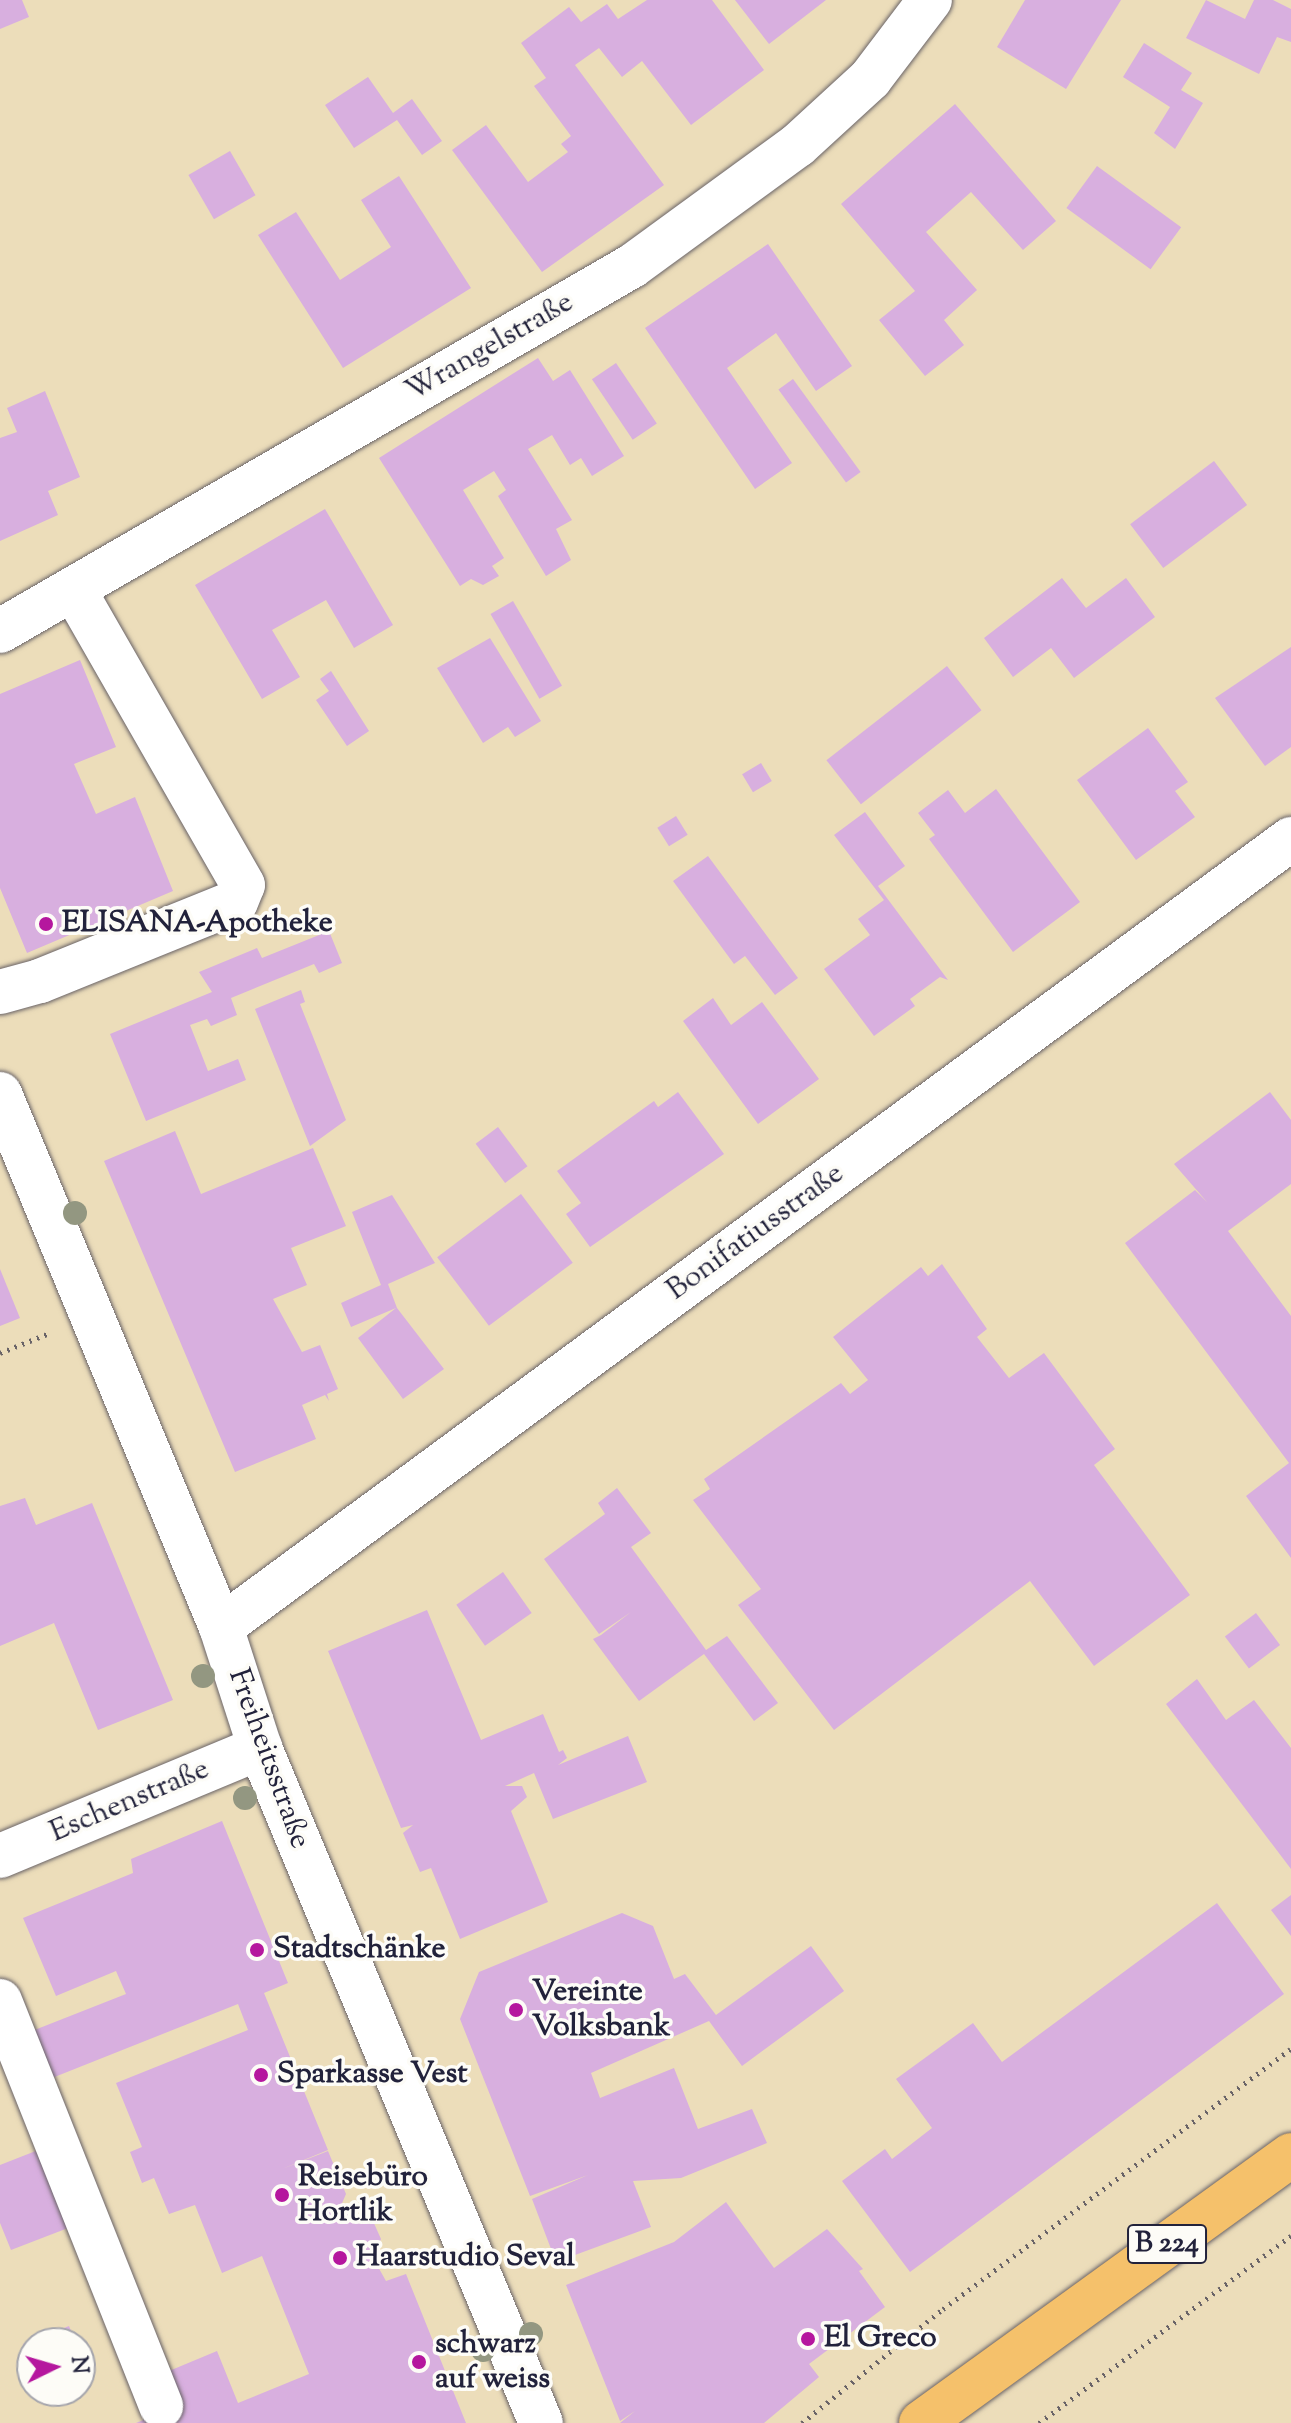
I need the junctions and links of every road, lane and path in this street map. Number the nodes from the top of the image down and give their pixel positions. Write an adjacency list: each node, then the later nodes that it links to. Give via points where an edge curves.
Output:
1 (930, 0): 2 (street, Wrangelstraße, via 870,79 798,145 632,266)
2 (74, 590): 3 (street, Wrangelstraße); 5 (street, via 243,885 236,902)
3 (0, 631)
4 (1291, 839): 7 (street, Bonifatiusstraße)
5 (0, 992)
6 (0, 1094): 7 (street, Freiheitsstraße)
7 (221, 1627): 8 (street, Freiheitsstraße)
8 (260, 1748): 9 (street, Eschenstraße); 15 (street, Freiheitsstraße)
9 (0, 1856)
10 (0, 2001): 14 (street)
11 (1291, 2049): 16 (path, via 943,2309)
12 (1291, 2155): 17 (main road, B 224)
13 (1291, 2236): 18 (path)
14 (161, 2406)
15 (541, 2423)
16 (802, 2423)
17 (921, 2423)
18 (1039, 2423)

